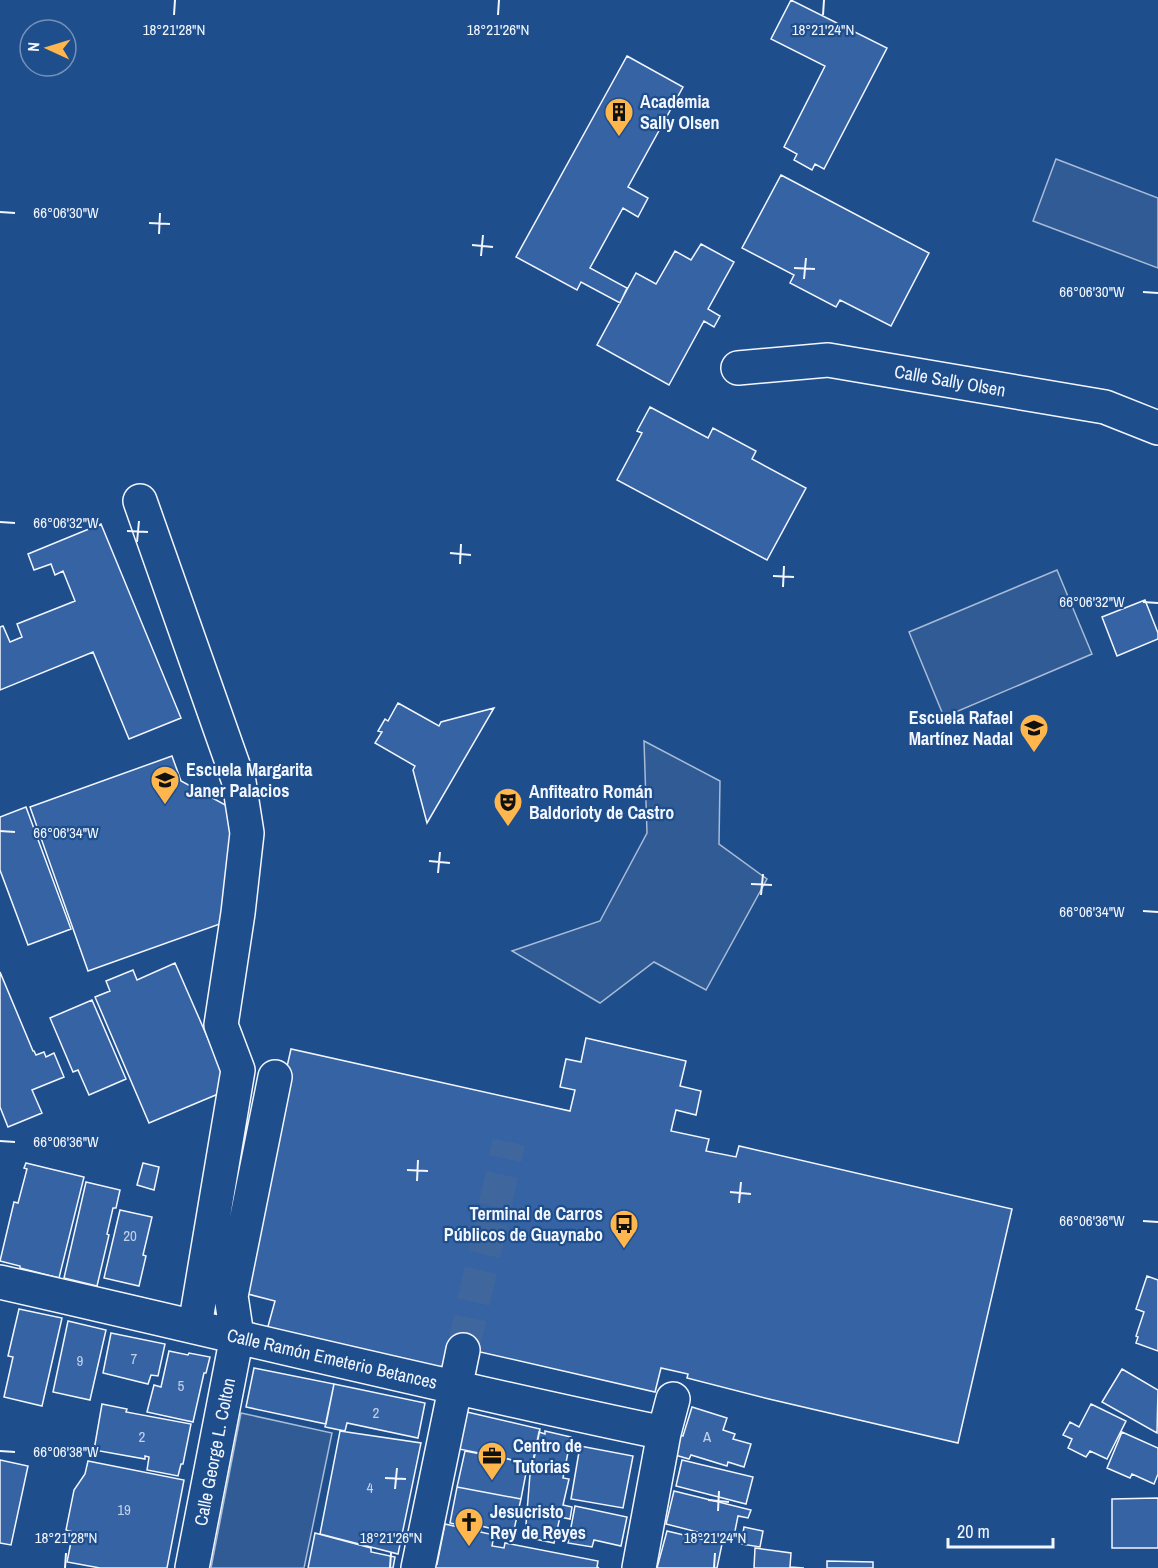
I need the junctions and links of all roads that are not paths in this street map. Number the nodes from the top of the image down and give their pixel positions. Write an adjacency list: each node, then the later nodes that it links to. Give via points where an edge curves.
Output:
1 (738, 368): 2 (street, Calle Sally Olsen, via 828,360 1105,407)
2 (1158, 428)
3 (140, 501): 6 (street, via 239,782 247,833 221,1025 238,1070)
4 (275, 1077): 7 (street, Calle George L. Colton, via 231,1296)
5 (0, 1282): 6 (street, Calle Ramón Emeterio Betances)
6 (195, 1326): 7 (street, Calle Ramón Emeterio Betances)
7 (237, 1336): 9 (street, Calle Ramón Emeterio Betances); 12 (street, Calle George L. Colton)
8 (463, 1350): 9 (street)
9 (454, 1388): 11 (street, Calle Ramón Emeterio Betances); 13 (street)
10 (673, 1399): 11 (street)
11 (664, 1433): 14 (street)
12 (192, 1568)
13 (418, 1568)
14 (639, 1568)

